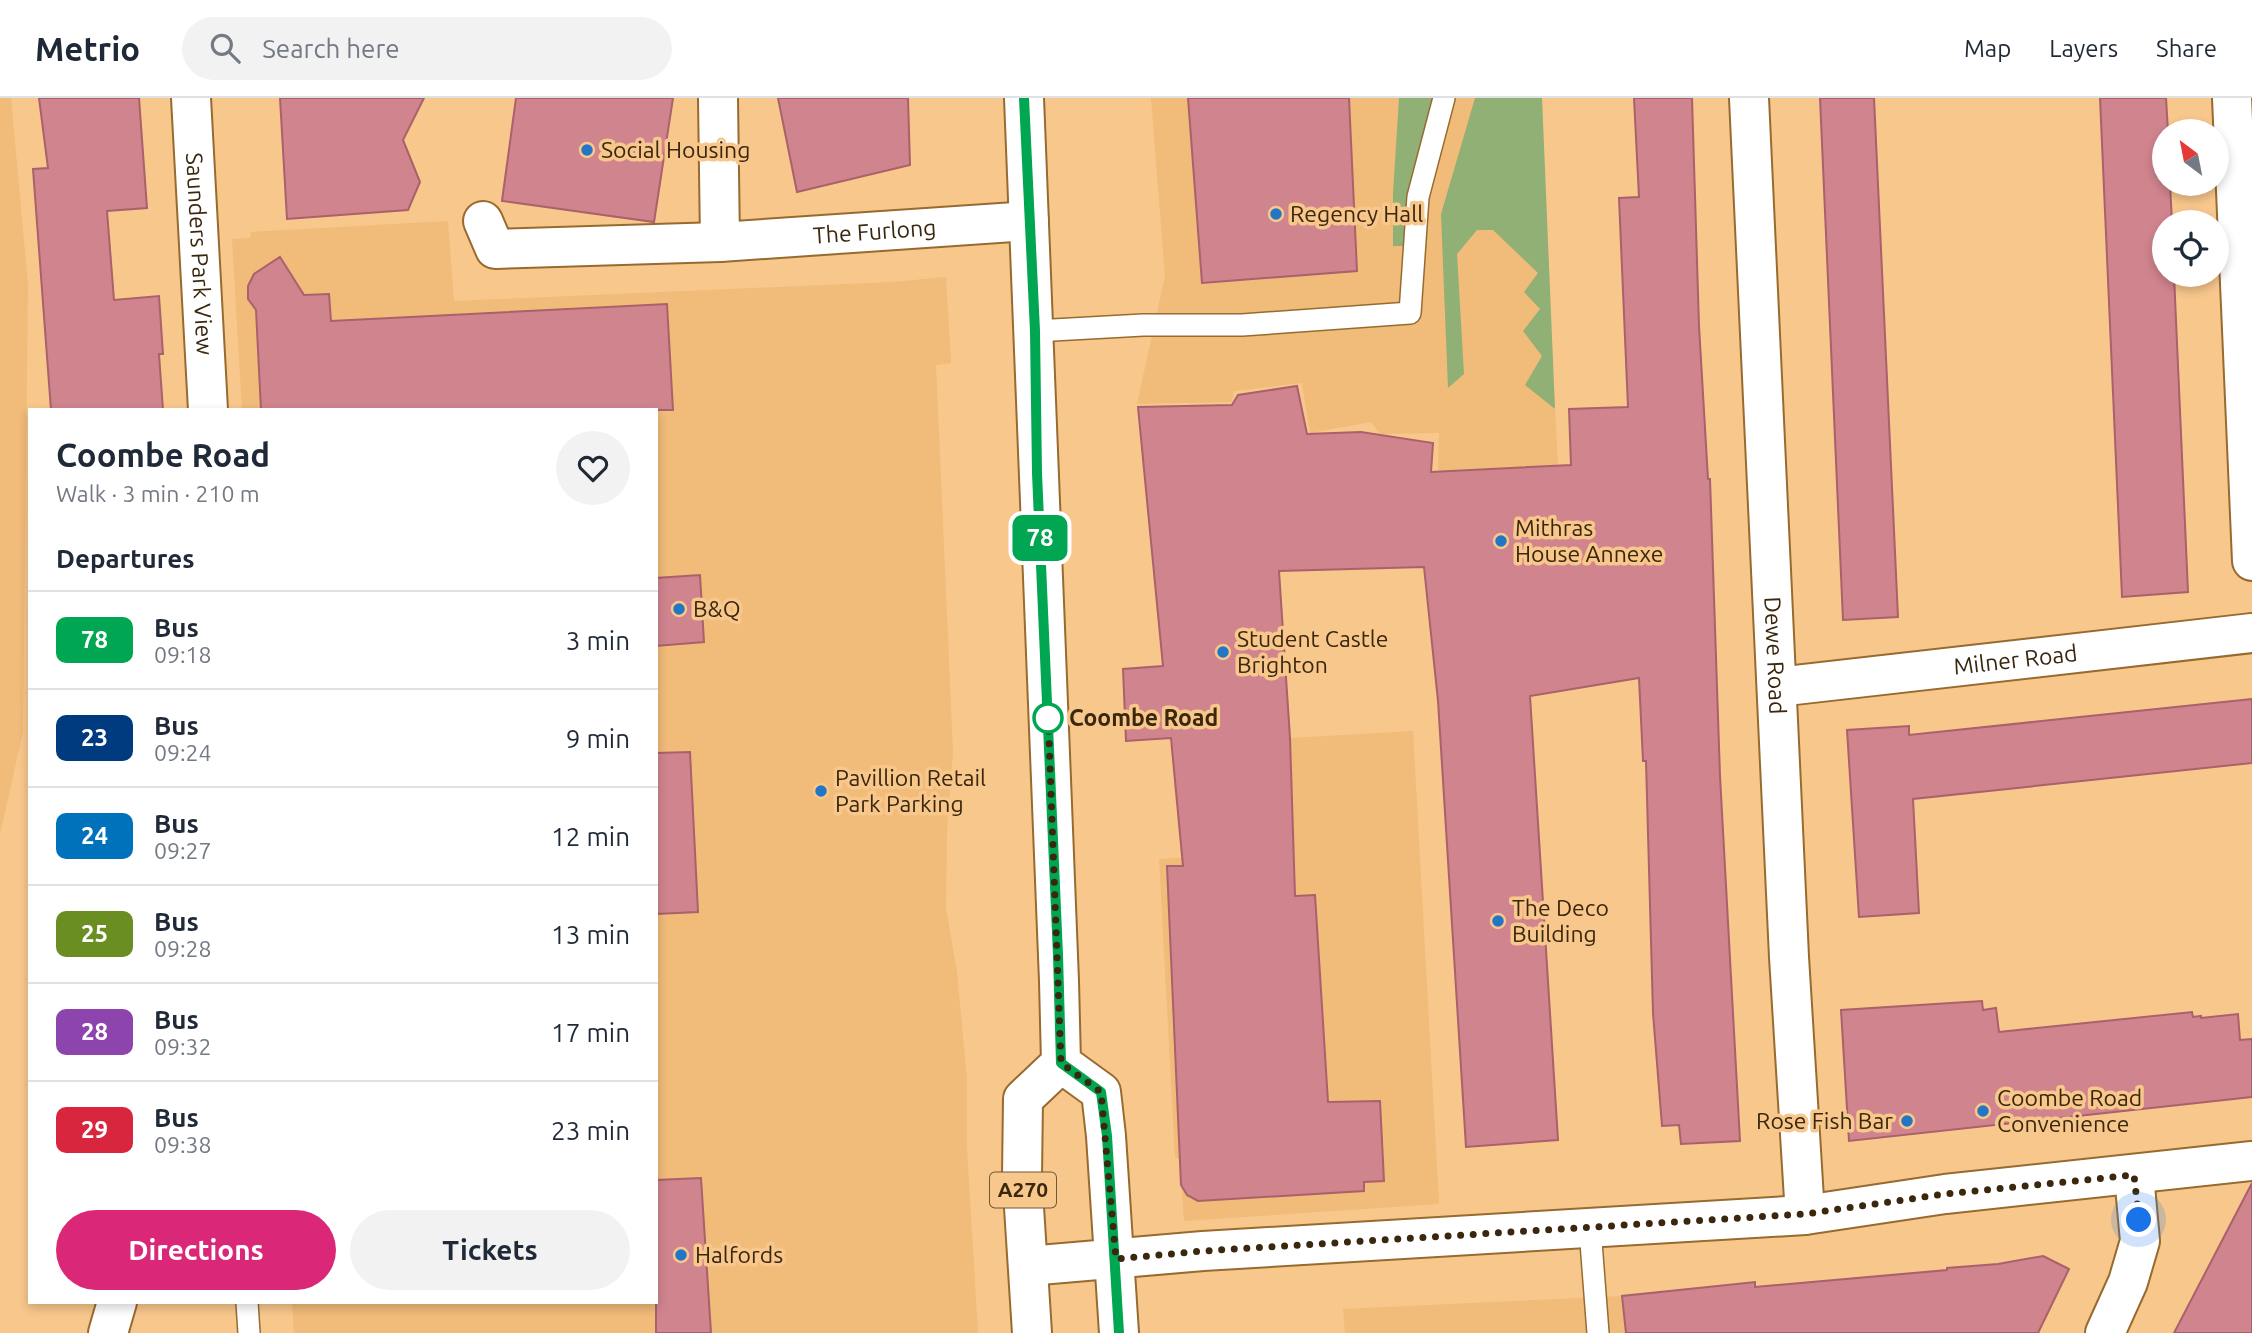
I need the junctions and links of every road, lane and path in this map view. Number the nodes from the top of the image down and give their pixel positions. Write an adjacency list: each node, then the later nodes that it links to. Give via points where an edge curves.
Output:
1 (191, 98): 11 (street, Saunders Park View)
2 (718, 98): 9 (street)
3 (1024, 98): 8 (street)
4 (1444, 98): 10 (lane, via 1419,197 1410,313 1242,325)
5 (1749, 98): 14 (street, Dewe Road)
6 (2232, 98): 12 (street)
7 (483, 221): 9 (street, The Furlong, via 495,249)
8 (1029, 221): 9 (street, The Furlong); 10 (street)
9 (720, 242)
10 (1035, 331): 15 (street)
11 (208, 408)
12 (2252, 561)
13 (2252, 633): 14 (street, Milner Road)
14 (1777, 687): 18 (street, Dewe Road)
15 (1061, 1063): 20 (street, via 1101,1092); 21 (street, A270, via 1024,1099 1022,1176)
16 (2252, 1161): 17 (street)
17 (2134, 1175): 18 (street); 29 (street, via 2140,1241)
18 (1805, 1214): 19 (street)
19 (1590, 1229): 20 (street); 28 (lane)
20 (1116, 1259): 21 (street); 27 (street)
21 (1028, 1266): 26 (street, A270)
22 (116, 1304): 24 (street)
23 (247, 1304): 25 (lane)
24 (108, 1333)
25 (249, 1333)
26 (1032, 1333)
27 (1119, 1333)
28 (1598, 1333)
29 (2105, 1333)

